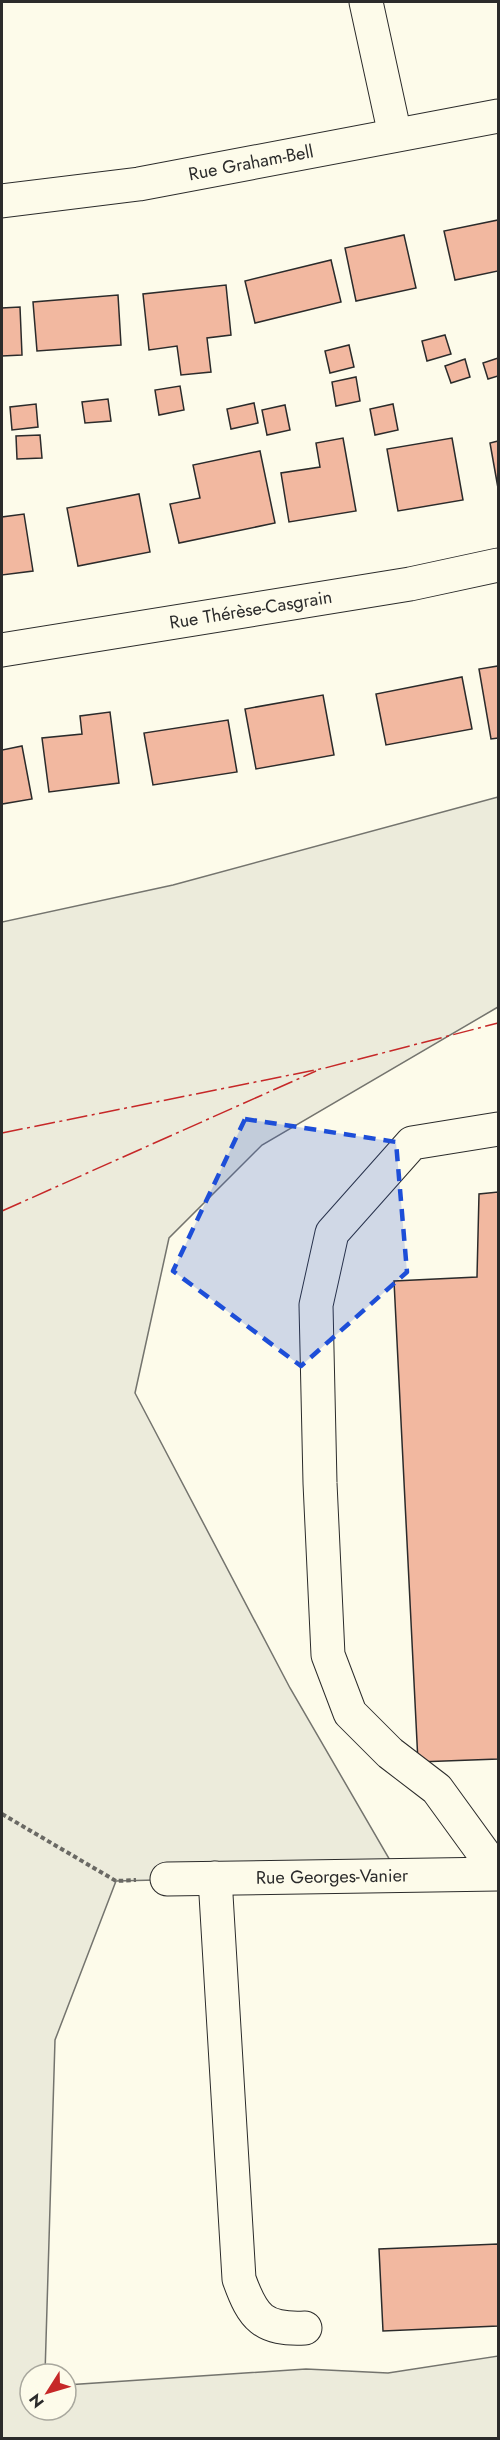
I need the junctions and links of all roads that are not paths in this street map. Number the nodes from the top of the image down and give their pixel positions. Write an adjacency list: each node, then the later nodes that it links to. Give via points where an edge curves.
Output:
1 (366, 2): 3 (street)
2 (498, 116): 3 (street, Rue Graham-Bell)
3 (395, 135): 4 (street, Rue Graham-Bell, via 139,183)
4 (2, 201)
5 (498, 565): 6 (street, Rue Thérèse-Casgrain, via 410,584)
6 (2, 650)
7 (498, 1129): 8 (street, via 412,1143 332,1233 316,1305 328,1655 350,1713 390,1753 436,1789)
8 (498, 1874): 9 (street, Rue Georges-Vanier)
9 (215, 1878): 10 (street, Rue Georges-Vanier); 11 (street, via 239,2279 246,2300 264,2323 283,2329)
10 (167, 1879)
11 (305, 2328)

